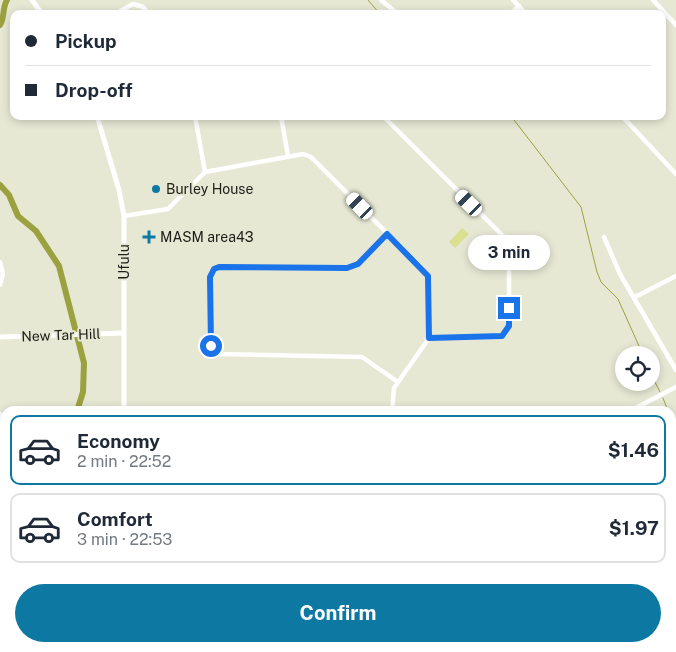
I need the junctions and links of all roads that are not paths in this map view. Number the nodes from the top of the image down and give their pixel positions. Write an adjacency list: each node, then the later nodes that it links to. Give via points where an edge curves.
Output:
1 (381, 0): 7 (street)
2 (513, 0): 4 (street)
3 (652, 0): 10 (street)
4 (519, 6): 8 (street); 9 (street)
5 (122, 10): 6 (street, via 133,4)
6 (145, 10)
7 (393, 10)
8 (514, 10)
9 (522, 10)
10 (662, 10)
11 (666, 15): 12 (street)
12 (676, 25)
13 (98, 120): 21 (street, Ufulu)
14 (196, 120): 19 (street)
15 (282, 120): 18 (street)
16 (387, 120): 30 (street, via 508,243 509,326 506,334 498,337)
17 (626, 120): 20 (street)
18 (288, 156): 19 (street); 22 (street, via 303,154 312,157)
19 (204, 172): 21 (street, via 168,209)
20 (676, 174)
21 (124, 216): 28 (street, Ufulu)
22 (387, 234): 30 (street, via 428,276); 32 (street, via 358,264 347,268 214,269 210,277 211,346 216,354 362,358)
23 (604, 236): 27 (street, via 617,268)
24 (0, 262): 26 (street, via 3,274)
25 (676, 276): 27 (street)
26 (0, 285)
27 (635, 298): 31 (street)
28 (123, 333): 29 (street, New Tar Hill); 35 (street, Ufulu)
29 (0, 337)
30 (429, 338): 32 (street)
31 (676, 370)
32 (398, 382): 36 (street, via 392,391)
33 (676, 388): 34 (street); 37 (street)
34 (676, 394)
35 (124, 406)
36 (392, 406)
37 (640, 406)

